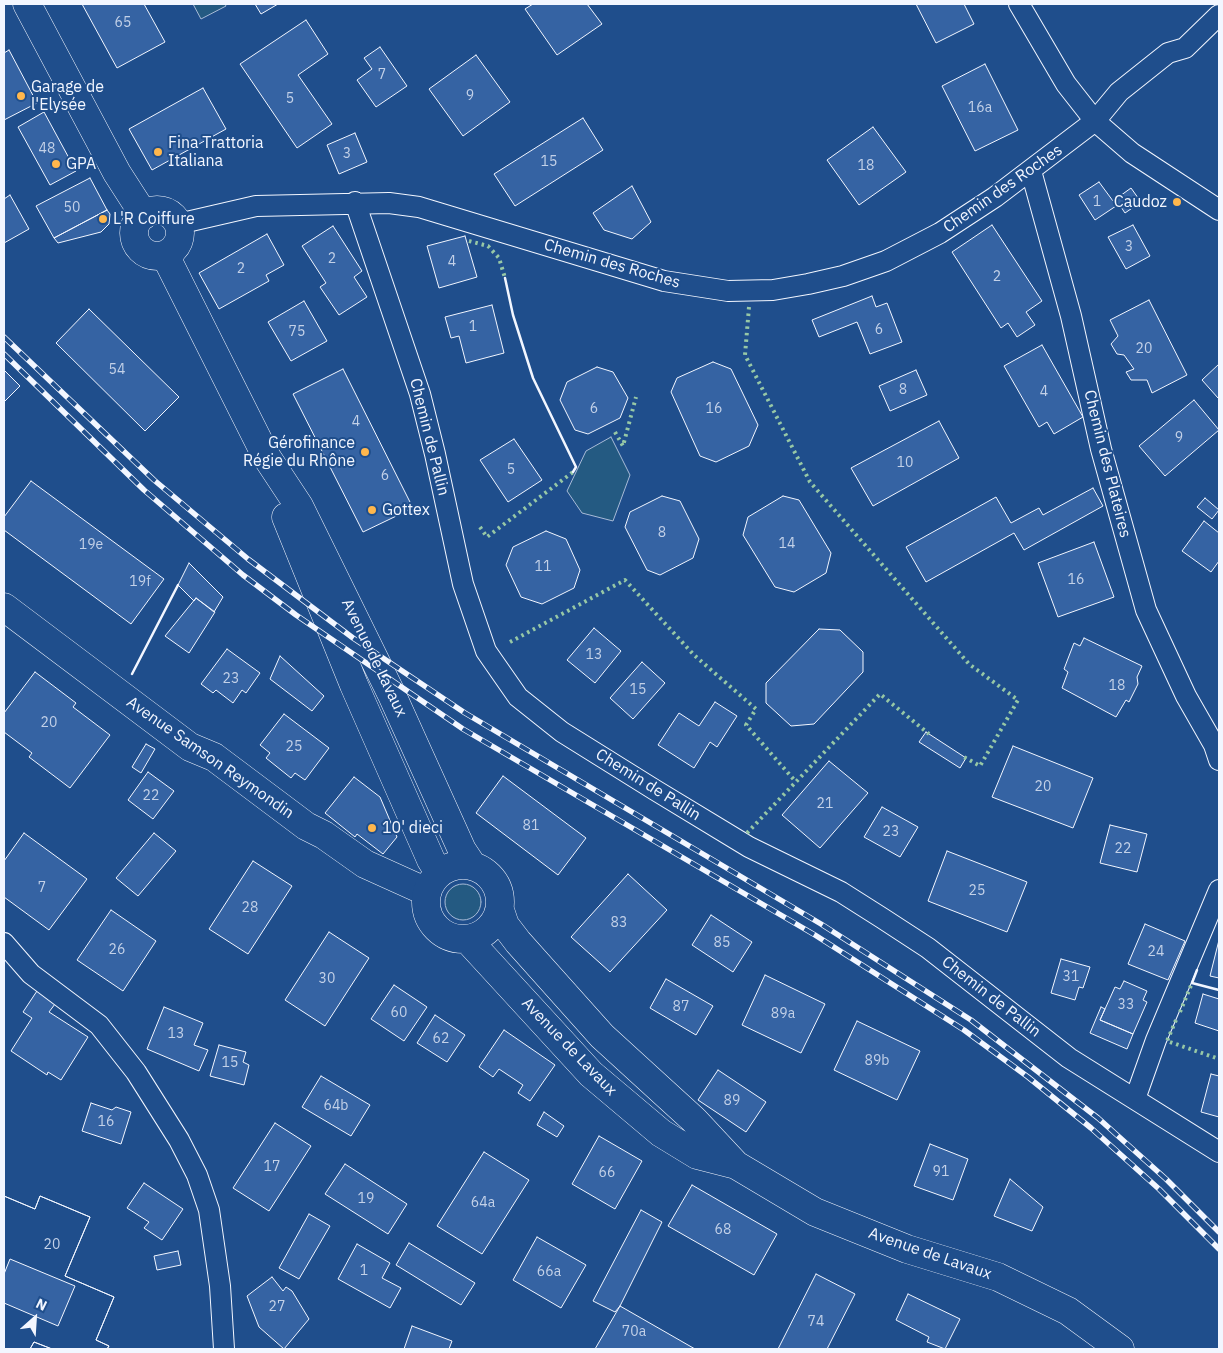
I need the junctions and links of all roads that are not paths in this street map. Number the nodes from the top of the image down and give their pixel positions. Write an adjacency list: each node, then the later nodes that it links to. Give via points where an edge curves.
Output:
1 (27, 4): 8 (main road, via 117,173)
2 (1019, 4): 4 (street, via 1066,84)
3 (1219, 15): 4 (street, Chemin des Roches, via 1186,48 1168,53 1119,92)
4 (1095, 121): 5 (street, Chemin des Roches); 7 (street, via 1132,153)
5 (1031, 171): 6 (street, Chemin des Roches, via 940,233 886,261 843,276 773,290 728,291 664,282 419,207); 13 (street, Chemin des Plateires, via 1071,316 1101,449 1146,610)
6 (356, 202): 9 (street, Chemin des Roches, via 256,206); 20 (street, Chemin de Pallin, via 420,394 462,584 486,651 518,697 562,732 749,847 841,892 882,918 935,954 1069,1058)
7 (1219, 210)
8 (144, 215): 9 (main road, via 161,211 168,213); 10 (main road, via 134,232 138,246 151,255)
9 (178, 224): 10 (main road, via 179,238 172,251)
10 (165, 254): 11 (main road, Avenue de Lavaux)
11 (266, 456): 14 (main road, Avenue de Lavaux, via 299,506); 15 (main road, Avenue de Lavaux, via 279,498 354,685 431,860)
12 (4, 607): 15 (main road, Avenue Samson Reymondin, via 190,747 214,757 306,826 364,864)
13 (1217, 753)
14 (472, 865): 15 (main road, via 449,867); 17 (main road, via 492,878 501,899)
15 (433, 882): 18 (main road, via 426,910 434,927 455,939)
16 (1219, 890): 20 (street, via 1156,1040)
17 (500, 910): 18 (main road, via 488,930); 22 (main road, Avenue de Lavaux, via 505,925 518,942 602,1036 694,1120)
18 (467, 940): 22 (main road, Avenue de Lavaux, via 610,1092 661,1133 698,1154)
19 (4, 943): 23 (street, via 31,974 99,1025 140,1079 179,1140 197,1175 209,1210)
20 (1135, 1099): 21 (street, Chemin de Pallin)
21 (1219, 1152)
22 (736, 1165): 24 (main road, Avenue de Lavaux, via 815,1212 907,1248 998,1277 1068,1311)
23 (224, 1349)
24 (1120, 1349)

